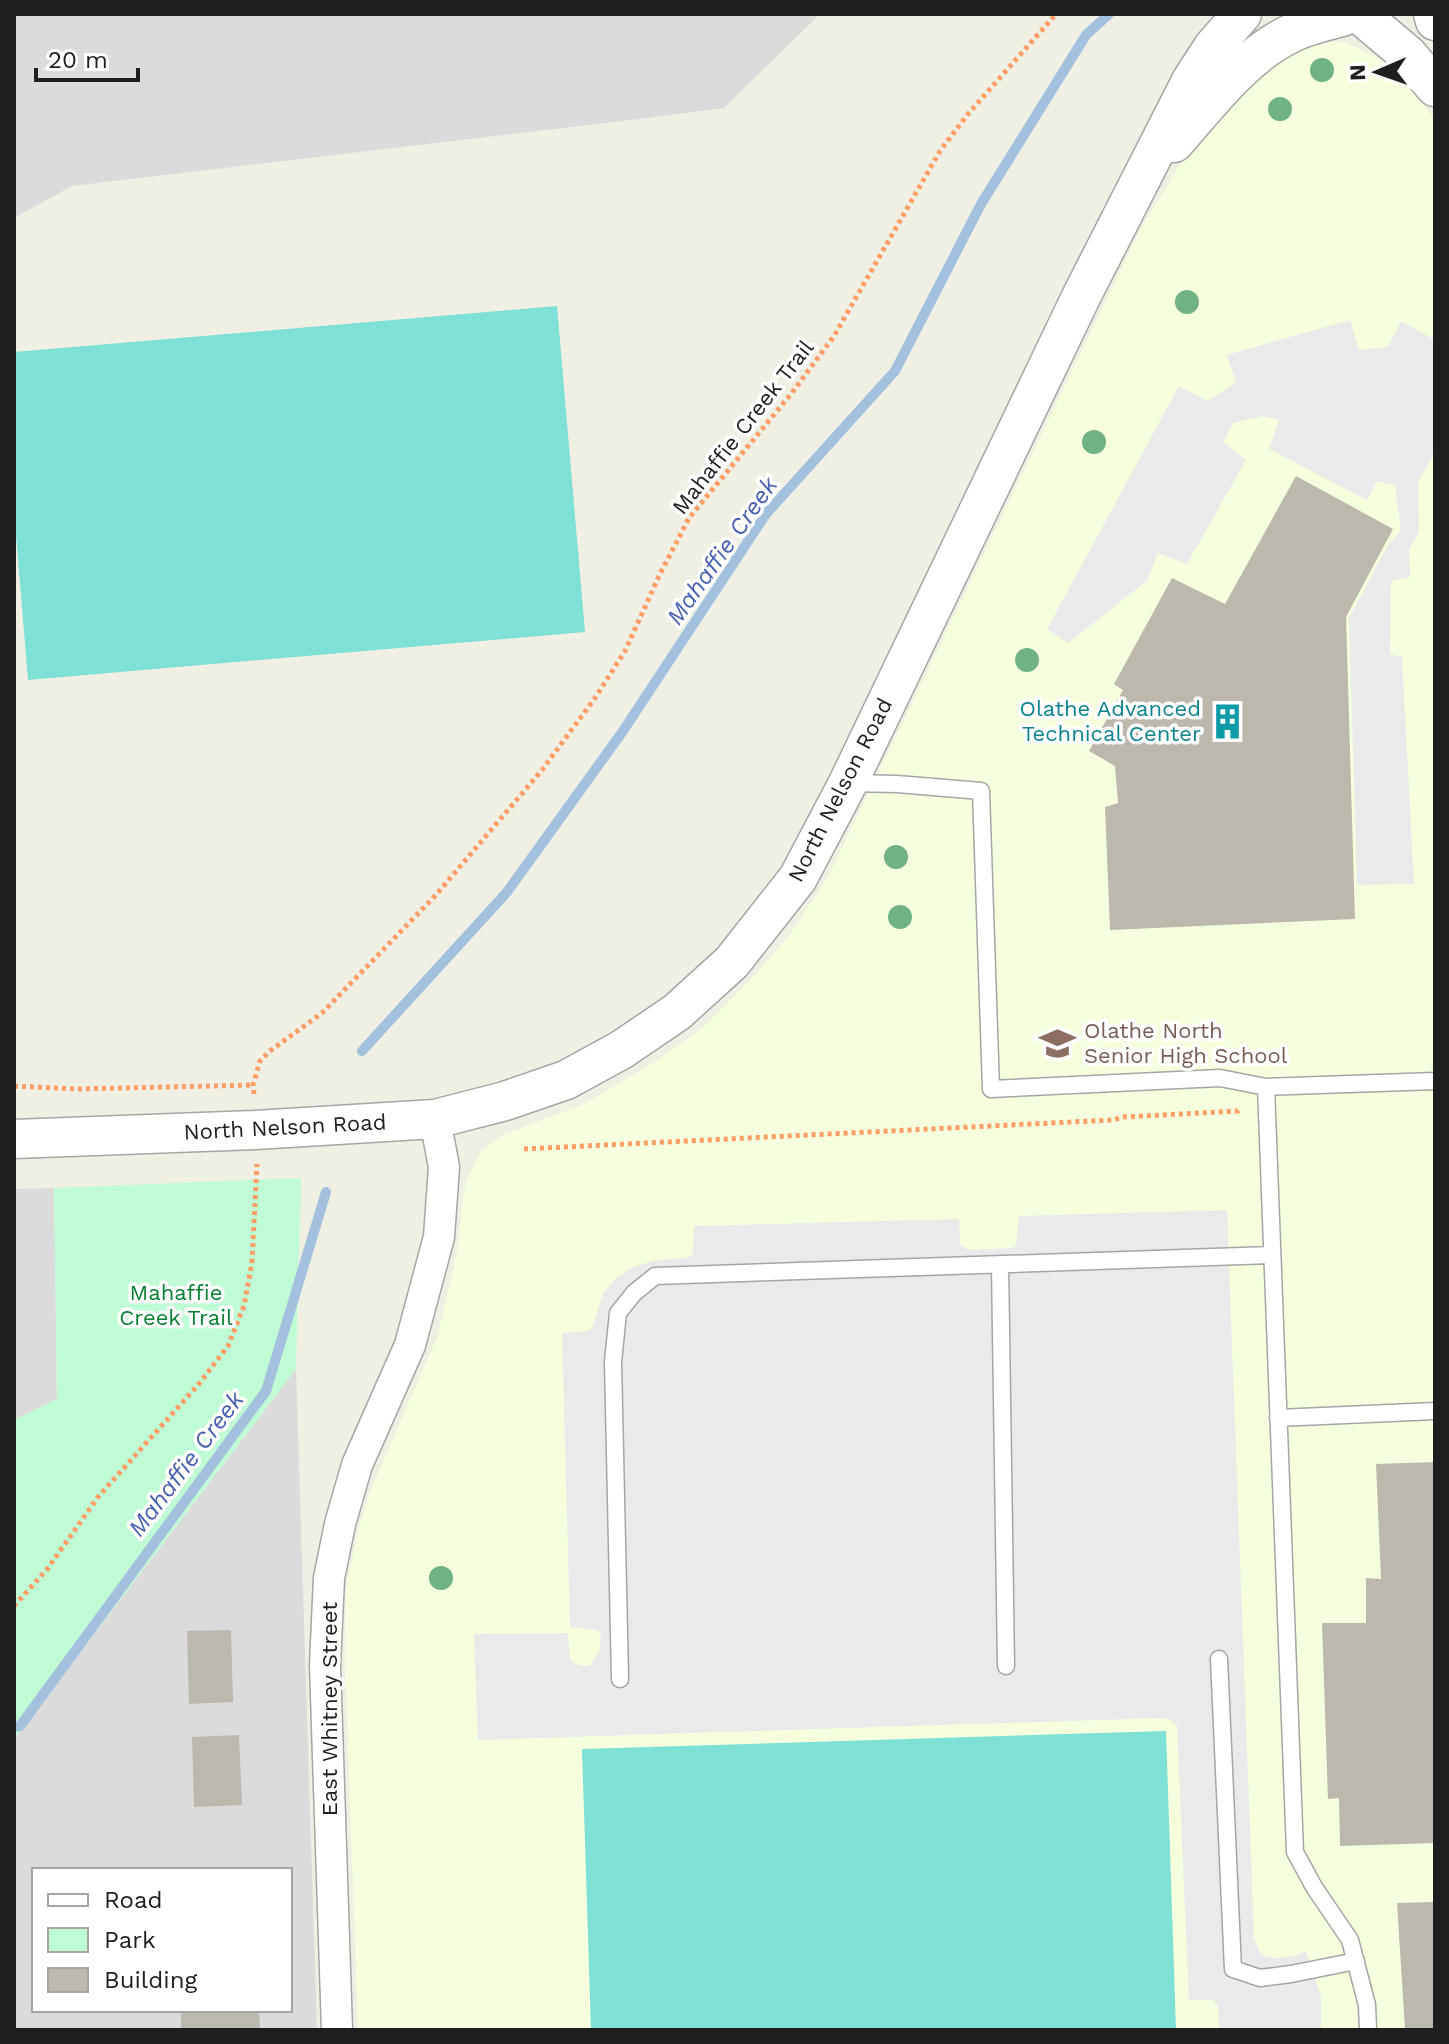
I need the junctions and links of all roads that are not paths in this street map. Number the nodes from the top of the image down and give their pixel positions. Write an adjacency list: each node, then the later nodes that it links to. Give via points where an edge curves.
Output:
1 (1242, 14): 6 (street, North Nelson Road, via 1191,81)
2 (1433, 14): 4 (street)
3 (1353, 15): 5 (street, via 1408,55); 6 (street, North Nelson Road, via 1290,34 1262,51)
4 (1435, 21)
5 (1435, 87)
6 (1141, 181): 7 (street, North Nelson Road)
7 (848, 783): 9 (lane, via 981,791 991,1089 1220,1078); 10 (street, North Nelson Road, via 798,878 732,962 677,1012 566,1080)
8 (1435, 1081): 9 (lane)
9 (1266, 1087): 12 (lane)
10 (435, 1119): 11 (street, North Nelson Road); 20 (street, East Whitney Street, via 444,1167 439,1237 410,1345 357,1465 329,1578 325,1665)
11 (14, 1139)
12 (1271, 1255): 13 (lane); 15 (lane)
13 (1000, 1264): 17 (lane); 18 (lane, via 655,1276 634,1293 618,1313 613,1362)
14 (1435, 1411): 15 (lane)
15 (1278, 1418): 19 (lane, via 1295,1852 1350,1940)
16 (1219, 1659): 19 (lane, via 1233,1969 1260,1978)
17 (1006, 1666)
18 (620, 1679)
19 (1356, 1961): 21 (lane)
20 (337, 2030)
21 (1368, 2030)

